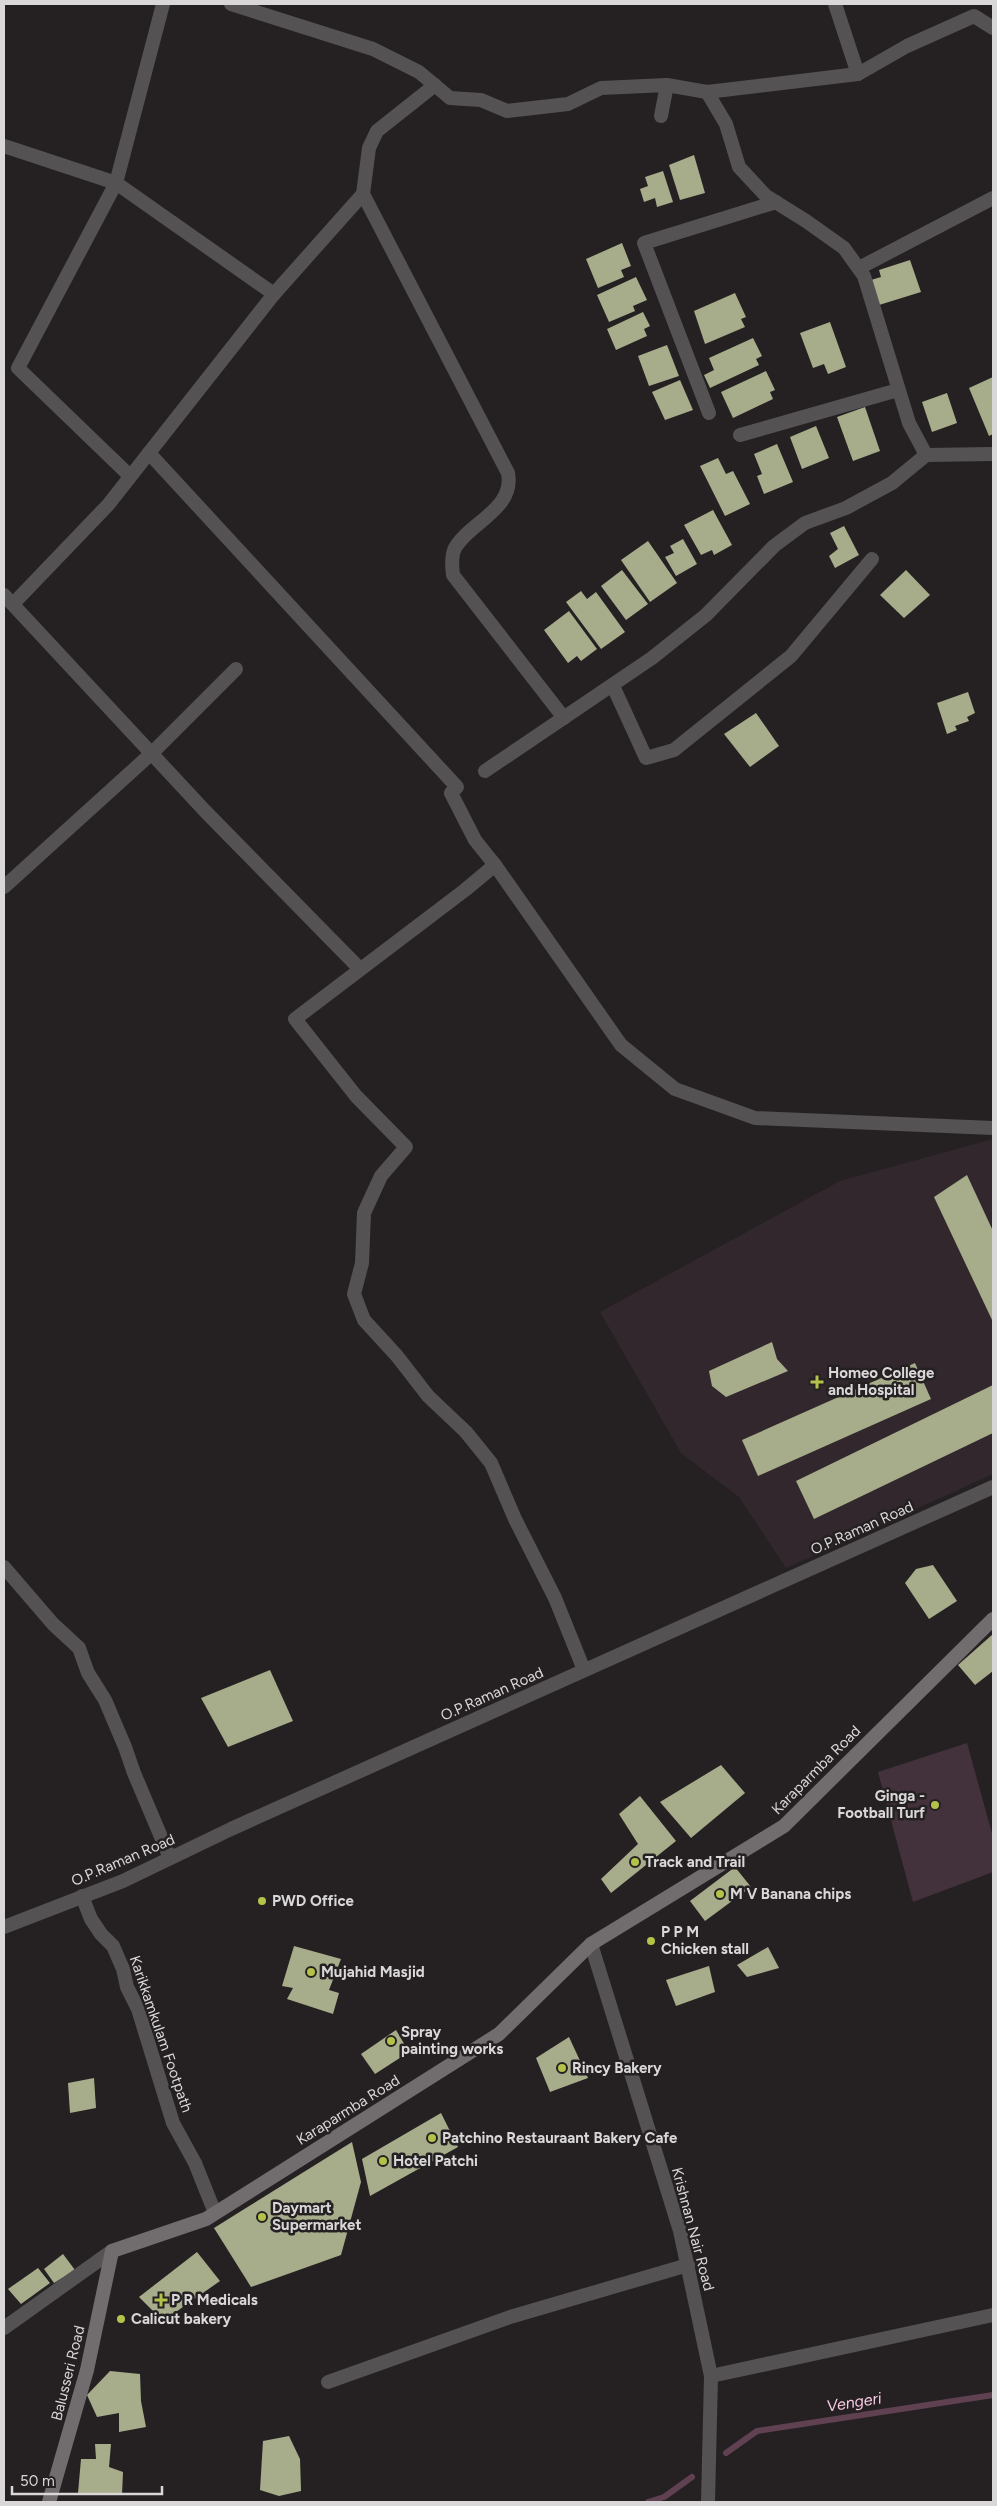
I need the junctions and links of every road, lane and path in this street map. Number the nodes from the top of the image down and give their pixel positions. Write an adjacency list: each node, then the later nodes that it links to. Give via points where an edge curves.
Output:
1 (163, 4): 11 (street)
2 (231, 4): 7 (street, via 373,49 419,72)
3 (835, 4): 5 (street)
4 (993, 28): 5 (street, via 974,16 907,46)
5 (858, 74): 8 (street)
6 (667, 85): 7 (street, via 601,88 568,104 507,111 480,100 450,98); 8 (street); 9 (street)
7 (435, 86): 12 (street, via 377,131 369,148)
8 (707, 92): 14 (street, via 726,124 739,167 766,196)
9 (661, 116)
10 (4, 146): 11 (street)
11 (116, 183): 16 (street); 23 (street, via 18,368)
12 (363, 194): 16 (street); 28 (street, via 508,473 510,486 502,502 454,549 453,575)
13 (993, 198): 15 (street)
14 (776, 202): 15 (street, via 844,248); 18 (street, via 644,243)
15 (858, 268): 17 (street, via 864,276)
16 (274, 294): 20 (street)
17 (898, 390): 19 (street); 22 (street, via 909,423)
18 (709, 412)
19 (740, 434)
20 (148, 453): 23 (street); 31 (street, via 457,787 451,793 475,840)
21 (993, 454): 22 (street)
22 (926, 456): 27 (street, via 892,482 846,508 805,523 774,546 706,615)
23 (130, 476): 25 (street, via 108,505)
24 (872, 559): 27 (street, via 791,656 674,750 646,758)
25 (8, 600): 29 (street)
26 (236, 669): 29 (street)
27 (613, 686): 28 (street)
28 (564, 718): 30 (street)
29 (152, 753): 32 (street); 33 (street)
30 (485, 771)
31 (495, 865): 33 (street); 34 (street, via 621,1045 675,1089 755,1118)
32 (4, 887)
33 (360, 969): 38 (street, via 295,1019 356,1096 406,1147 381,1176 364,1213 362,1263 354,1294 364,1320 428,1396 466,1432 491,1463 555,1598)
34 (993, 1128)
35 (993, 1488): 38 (street, O.P.Raman Road)
36 (4, 1567): 39 (street, via 53,1624 79,1648 88,1673 119,1732)
37 (993, 1619): 42 (main road, Karaparmba Road, via 784,1826)
38 (584, 1670): 39 (street, O.P.Raman Road)
39 (170, 1858): 40 (street, O.P.Raman Road)
40 (82, 1896): 41 (street, O.P.Raman Road); 43 (street, Karikkamkulam Footpath, via 91,1919 112,1946 123,1969 173,2123 202,2177)
41 (4, 1927)
42 (591, 1944): 43 (main road, Karaparmba Road, via 499,2034); 45 (street, Krishnan Nair Road)
43 (215, 2213): 44 (main road, Karaparmba Road, via 206,2219)
44 (112, 2251): 47 (street); 50 (main road, Balusseri Road, via 87,2370)
45 (688, 2265): 48 (street, Krishnan Nair Road); 49 (street, via 510,2317)
46 (993, 2315): 48 (street)
47 (4, 2328)
48 (711, 2376): 51 (street, Krishnan Nair Road)
49 (328, 2382)
50 (49, 2502)
51 (708, 2502)

